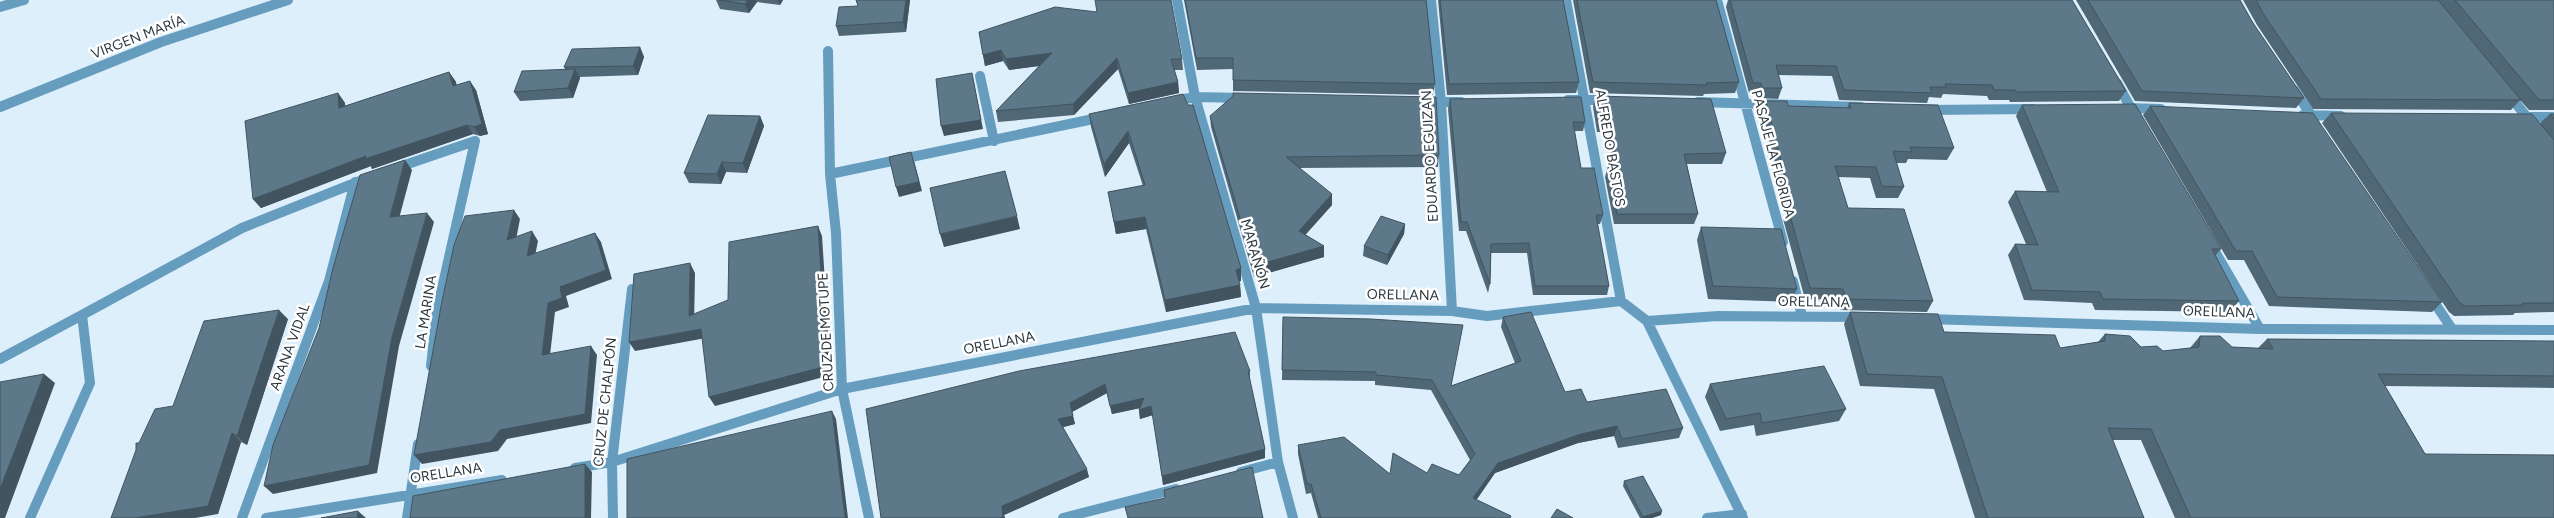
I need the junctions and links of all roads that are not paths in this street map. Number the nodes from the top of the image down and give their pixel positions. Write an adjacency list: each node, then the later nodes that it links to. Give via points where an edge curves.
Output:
1 (24, 0): 7 (street)
2 (288, 0): 24 (street, VIRGEN MARÍA, via 161,42)
3 (1177, 0): 13 (street, MARAÑÓN)
4 (1431, 0): 19 (street, EDUARDO EGUIZAN)
5 (1566, 0): 16 (street, ALFREDO BASTOS)
6 (1717, 0): 22 (street, PASAJE LA FLORIDA)
7 (0, 8)
8 (828, 51): 41 (street, CRUZ DE MOTUPE)
9 (2112, 75): 27 (street)
10 (980, 76): 40 (street)
11 (2290, 84): 33 (street)
12 (2503, 88): 35 (street)
13 (1195, 97): 14 (street); 23 (street); 49 (street, MARAÑÓN)
14 (1254, 98)
15 (1557, 100): 16 (street)
16 (1586, 100): 17 (street); 48 (street, ALFREDO BASTOS)
17 (1616, 100)
18 (1411, 102): 19 (street)
19 (1441, 102): 20 (street); 50 (street, EDUARDO EGUIZAN)
20 (1470, 102)
21 (1685, 102): 22 (street)
22 (1745, 102): 25 (street); 44 (street, PASAJE LA FLORIDA)
23 (1161, 104)
24 (0, 107)
25 (1870, 107)
26 (2112, 108): 27 (street)
27 (2131, 108): 30 (street); 37 (street)
28 (1919, 109): 29 (street)
29 (2044, 109)
30 (2169, 110)
31 (1116, 114): 40 (street)
32 (2292, 115): 33 (street)
33 (2311, 116): 34 (street); 39 (street)
34 (2351, 116)
35 (2522, 117): 36 (street); 38 (street)
36 (2554, 117)
37 (2141, 125)
38 (2538, 131)
39 (2322, 132)
40 (994, 141): 41 (street, via 911,155)
41 (830, 174): 61 (street, CRUZ DE MOTUPE, via 836,233)
42 (355, 182): 51 (street, via 242,228); 60 (street, LA MARINA, via 475,141 437,311); 72 (street, ARANA VIDAL, via 329,280)
43 (2205, 235): 56 (street)
44 (1785, 251)
45 (1790, 270): 52 (street)
46 (2422, 284): 57 (street)
47 (632, 289): 63 (street, CRUZ DE CHALPÓN)
48 (1621, 301): 50 (street, ORELLANA, via 1486,316); 55 (street)
49 (1256, 308): 50 (street, ORELLANA); 61 (street, ORELLANA); 64 (street, MARAÑÓN)
50 (1452, 311)
51 (82, 314): 59 (street); 71 (street, via 90,383)
52 (1802, 316): 53 (street, ORELLANA); 55 (street, ORELLANA, via 1718,316)
53 (1872, 318)
54 (1912, 319): 56 (street, ORELLANA)
55 (1647, 321): 70 (street)
56 (2260, 329): 57 (street, ORELLANA)
57 (2452, 329): 58 (street, ORELLANA)
58 (2554, 330)
59 (0, 359)
60 (429, 379)
61 (842, 389): 63 (street, ORELLANA); 76 (street, CRUZ DE MOTUPE)
62 (420, 437): 69 (street)
63 (612, 462): 65 (street, ORELLANA); 75 (street, CRUZ DE CHALPÓN)
64 (1278, 462): 66 (street); 78 (street, MARAÑÓN)
65 (564, 470)
66 (1232, 474)
67 (516, 478): 69 (street, ORELLANA)
68 (1185, 486): 77 (street)
69 (410, 494): 73 (street, ORELLANA); 74 (street)
70 (1742, 516): 79 (street)
71 (30, 518)
72 (242, 518)
73 (266, 518)
74 (407, 518)
75 (613, 518)
76 (869, 518)
77 (1063, 518)
78 (1293, 518)
79 (1707, 518)

